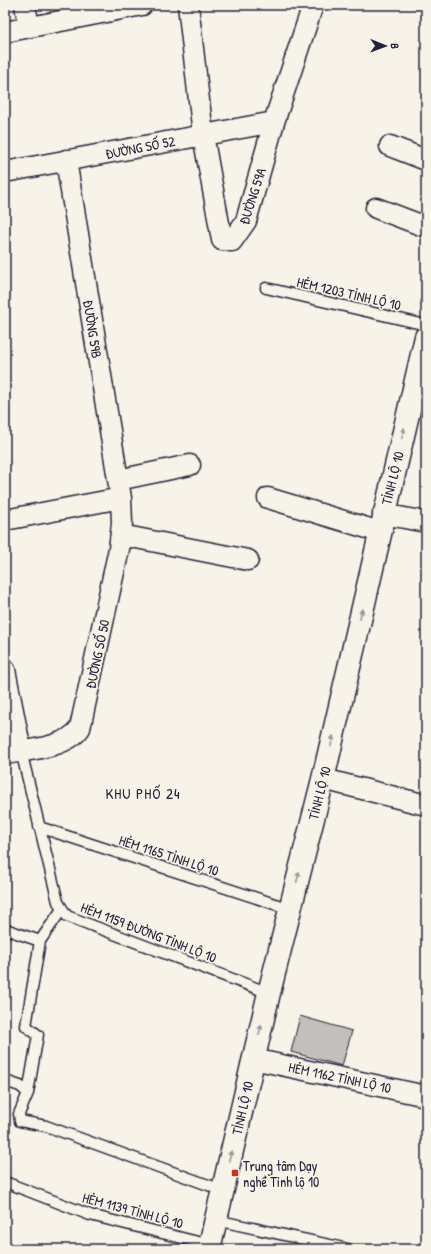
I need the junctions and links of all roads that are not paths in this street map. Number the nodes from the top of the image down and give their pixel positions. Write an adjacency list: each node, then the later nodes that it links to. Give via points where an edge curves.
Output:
1 (25, 5): 5 (street)
2 (139, 5): 5 (street)
3 (188, 5): 8 (street, ĐƯỜNG 59A)
4 (313, 5): 7 (street, ĐƯỜNG 59A)
5 (29, 27): 6 (street)
6 (5, 32)
7 (274, 122): 8 (street, ĐƯỜNG SỐ 52); 8 (street, ĐƯỜNG 59A, via 246,221 232,241 222,240)
8 (203, 135): 10 (street, ĐƯỜNG SỐ 52)
9 (390, 146): 11 (street)
10 (66, 160): 12 (street, ĐƯỜNG SỐ 52); 19 (street, ĐƯỜNG 59B)
11 (426, 160)
12 (5, 172)
13 (376, 208): 14 (street)
14 (426, 227)
15 (266, 288): 16 (lane, HẺM 1203 TỈNH LỘ 10)
16 (426, 325)
17 (426, 337): 23 (main road, TỈNH LỘ 10, one-way to 17)
18 (190, 465): 19 (street)
19 (120, 489): 21 (street); 24 (street, ĐƯỜNG SỐ 50)
20 (268, 498): 23 (street)
21 (5, 520)
22 (426, 522): 23 (street)
23 (382, 523): 28 (main road, TỈNH LỘ 10, one-way to 23)
24 (121, 535): 25 (street); 27 (street, ĐƯỜNG SỐ 50, via 80,728 76,734 62,743)
25 (248, 560)
26 (5, 670): 27 (street)
27 (13, 753): 30 (lane, HẺM 1159 ĐƯỜNG TỈNH LỘ 10)
28 (323, 779): 29 (street); 31 (main road, TỈNH LỘ 10, one-way to 28)
29 (426, 805)
30 (39, 828): 31 (lane, HẺM 1165 TỈNH LỘ 10); 32 (lane, HẺM 1159 ĐƯỜNG TỈNH LỘ 10)
31 (290, 908): 35 (main road, TỈNH LỘ 10)
32 (62, 909): 34 (lane); 35 (lane, HẺM 1159 ĐƯỜNG TỈNH LỘ 10, via 68,916)
33 (5, 929): 34 (lane)
34 (40, 941): 38 (lane, via 26,1026 38,1035)
35 (269, 993): 36 (main road, TỈNH LỘ 10, one-way to 35)
36 (253, 1059): 39 (street, HẺM 1162 TỈNH LỘ 10); 41 (main road, TỈNH LỘ 10, one-way to 36)
37 (5, 1080): 38 (lane, via 20,1086)
38 (28, 1093): 41 (lane, via 19,1114 20,1121 46,1126)
39 (426, 1096)
40 (5, 1182): 43 (lane, HẺM 1139 TỈNH LỘ 10, via 90,1215)
41 (222, 1190): 42 (main road, TỈNH LỘ 10)
42 (216, 1220): 43 (main road, TỈNH LỘ 10); 44 (lane)
43 (210, 1247)
44 (348, 1249)

